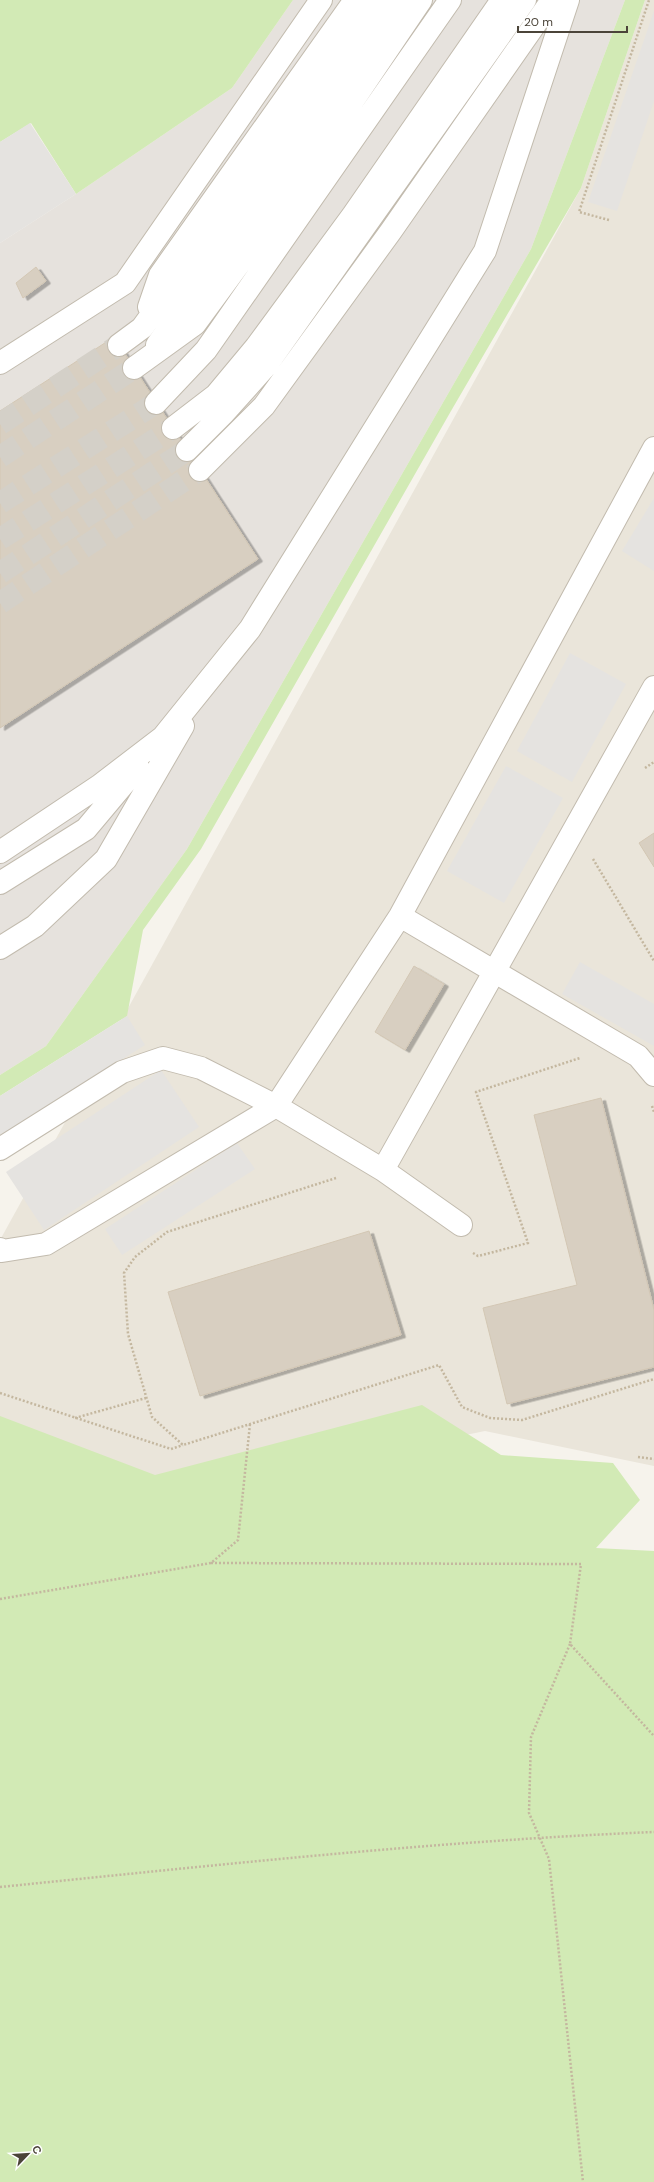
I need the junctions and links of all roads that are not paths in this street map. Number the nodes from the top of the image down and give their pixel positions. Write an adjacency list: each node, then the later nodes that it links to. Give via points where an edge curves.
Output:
1 (321, 0): 13 (lane, via 125,283)
2 (355, 0): 11 (lane, via 160,275)
3 (379, 0): 11 (lane)
4 (402, 0): 5 (lane, via 140,364 195,324 281,207)
5 (421, 0)
6 (450, 0): 14 (lane, via 206,350)
7 (502, 0): 15 (lane, via 353,215 256,347 216,395)
8 (526, 0): 17 (lane, via 266,366)
9 (552, 0): 18 (lane, via 391,232 264,406)
10 (568, 0): 19 (lane, via 485,251 250,629)
11 (142, 328): 12 (lane)
12 (119, 345)
13 (0, 362)
14 (156, 403)
15 (173, 428)
16 (654, 448): 24 (lane)
17 (187, 450)
18 (200, 470)
19 (216, 672): 21 (lane); 25 (lane, via 106,859 35,926)
20 (654, 688): 26 (lane)
21 (163, 737): 22 (lane, via 99,786); 23 (lane, via 86,829)
22 (0, 852)
23 (0, 883)
24 (400, 916): 26 (lane); 28 (lane)
25 (0, 948)
26 (495, 971): 27 (lane, via 638,1056); 30 (lane)
27 (654, 1075)
28 (276, 1106): 29 (lane, via 201,1068 163,1058 122,1072); 30 (lane); 32 (lane, via 46,1244 2,1251)
29 (0, 1149)
30 (383, 1170): 31 (lane)
31 (461, 1225)
32 (0, 1248)

